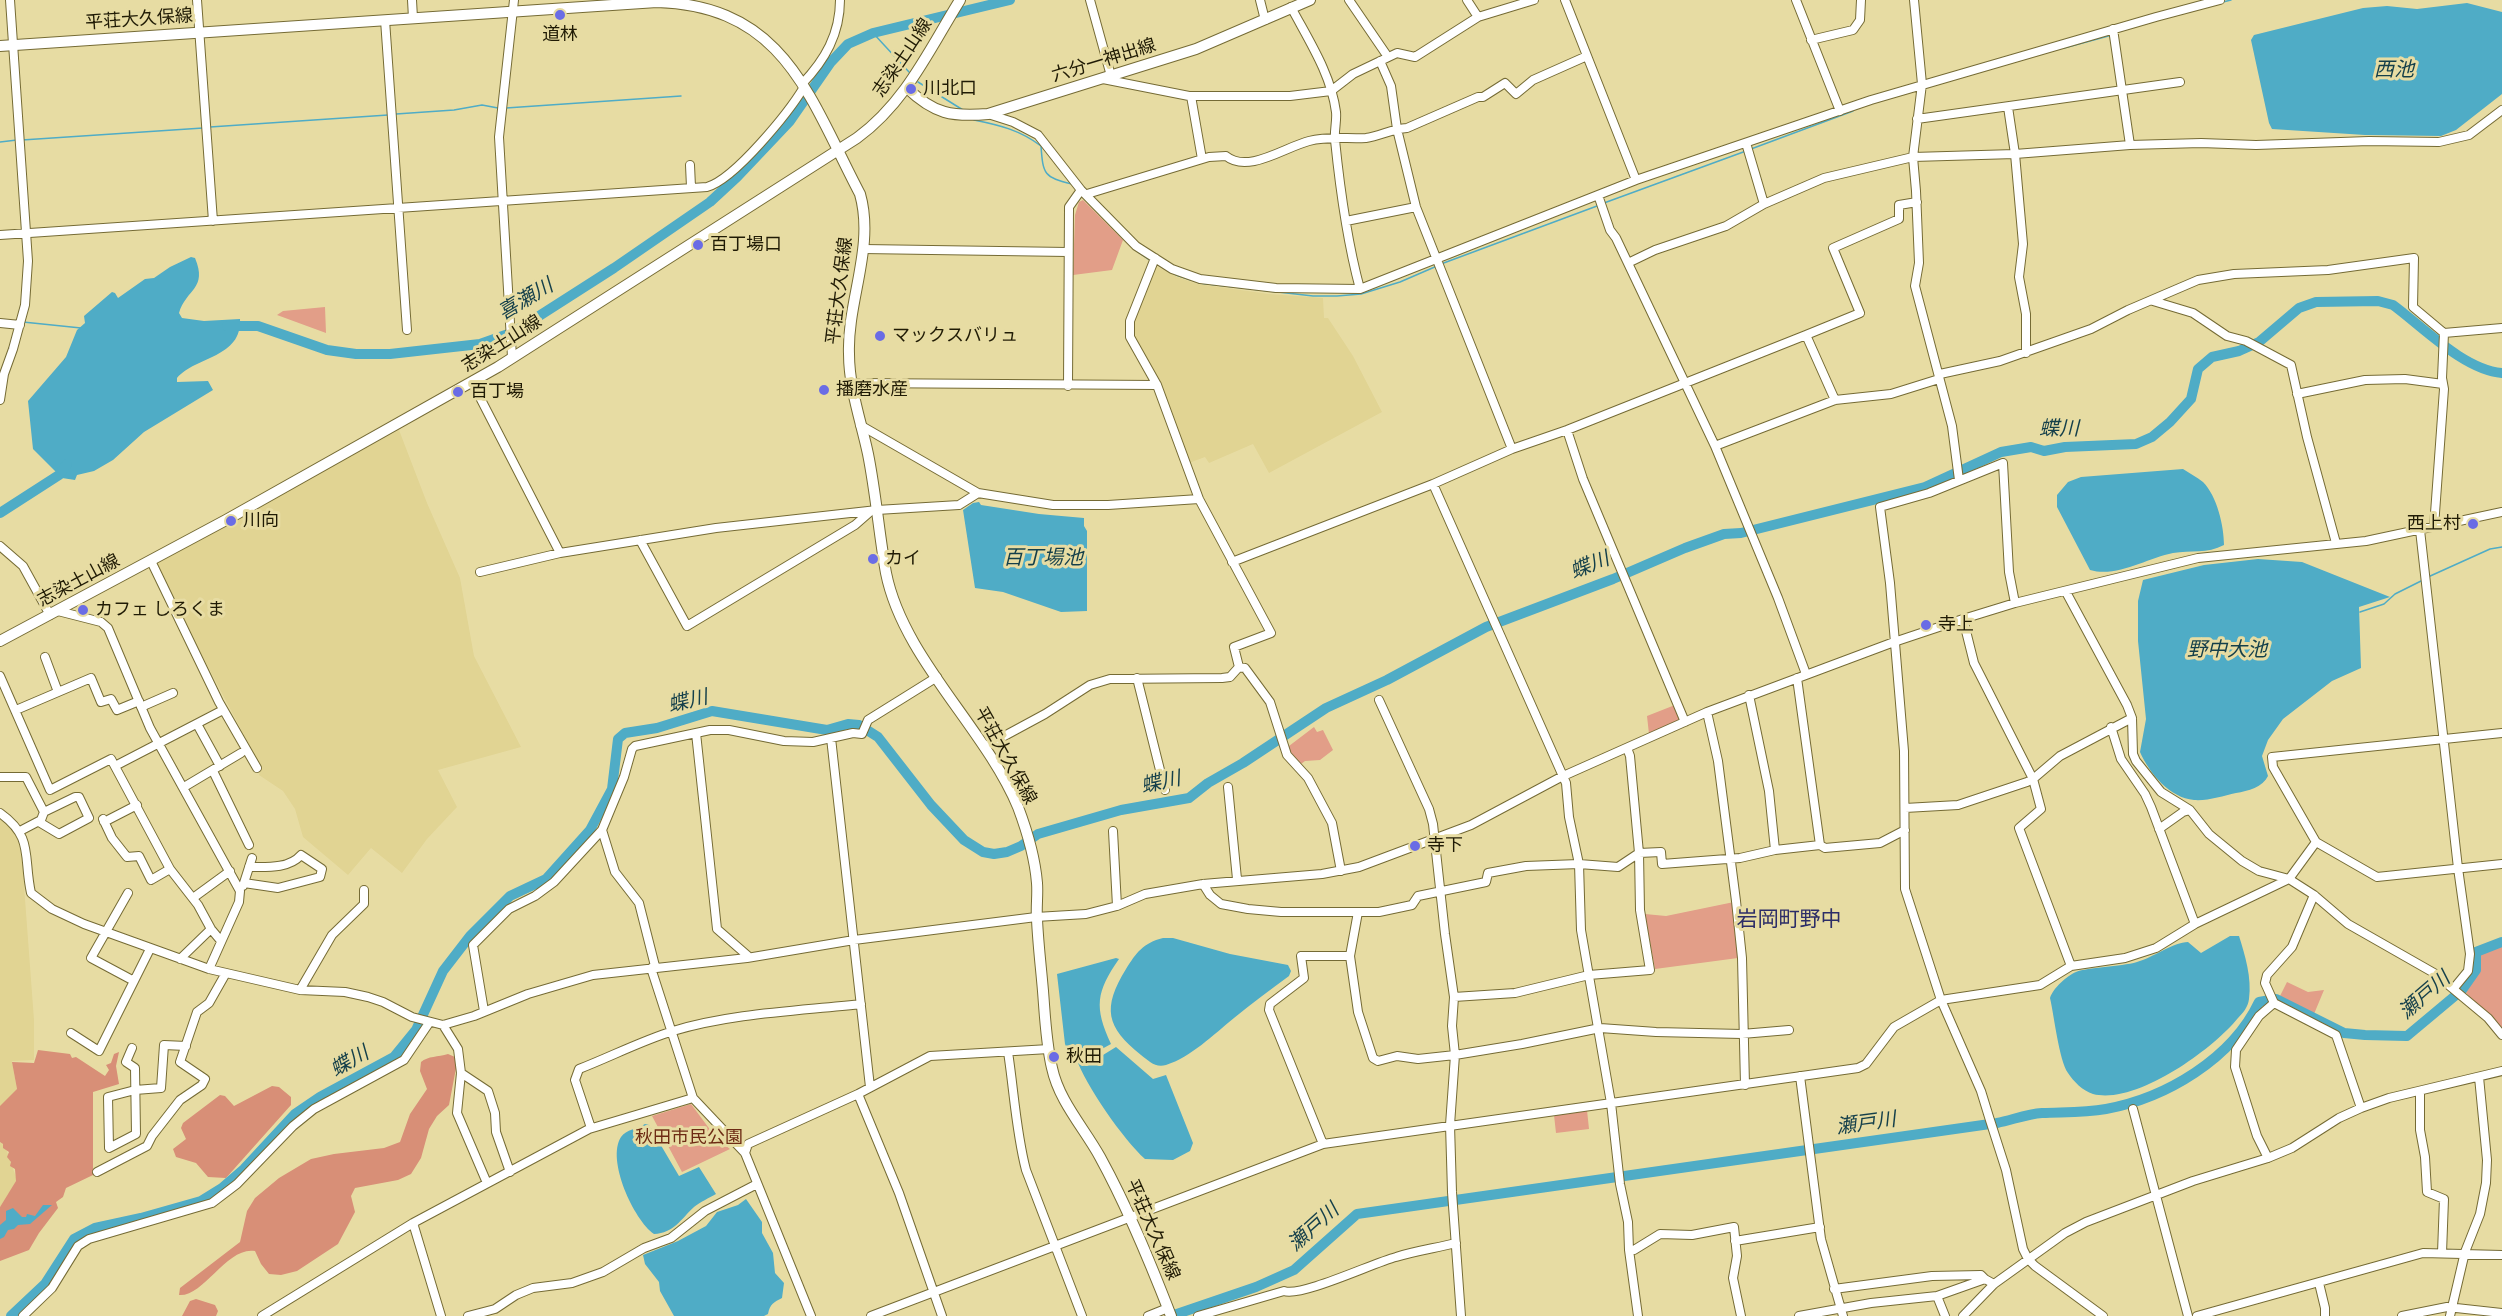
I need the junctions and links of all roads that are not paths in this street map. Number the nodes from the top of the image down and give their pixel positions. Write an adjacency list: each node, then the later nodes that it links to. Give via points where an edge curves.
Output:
1 (9, 0): 28 (street)
2 (197, 0): 26 (street)
3 (412, 0): 22 (street)
4 (840, 0): 35 (street, via 831,46)
5 (1090, 0): 32 (street)
6 (1260, 0): 24 (street)
7 (1310, 0): 20 (main road, 六分一神出線)
8 (1348, 0): 31 (street)
9 (1467, 0): 21 (street)
10 (1534, 0): 21 (street)
11 (1796, 0): 27 (street)
12 (1861, 0): 27 (street, via 1860,20 1853,30)
13 (1914, 0): 34 (street)
14 (676, 1): 17 (main road, 平荘大久保線); 35 (main road, 平荘大久保線, via 710,8 757,32 791,66)
15 (1568, 1): 30 (street)
16 (2216, 1): 25 (street)
17 (595, 3): 19 (main road, 平荘大久保線)
18 (958, 4): 36 (main road, 志染土山線)
19 (514, 6): 22 (main road, 平荘大久保線); 58 (street, via 499,137)
20 (1291, 8): 24 (main road, 六分一神出線); 38 (street, via 1323,67)
21 (1478, 17): 31 (street, via 1415,57 1397,53)
22 (413, 18): 23 (main road, 平荘大久保線)
23 (385, 20): 26 (main road, 平荘大久保線); 62 (street)
24 (1265, 20): 32 (main road, 六分一神出線, via 1196,49)
25 (2113, 29): 34 (street); 37 (street)
26 (200, 33): 28 (main road, 平荘大久保線); 63 (street)
27 (1811, 40): 42 (street)
28 (13, 45): 29 (main road, 平荘大久保線); 65 (street)
29 (0, 46)
30 (1587, 56): 45 (street, via 1533,80 1516,94 1505,83 1483,97); 54 (street)
31 (1384, 59): 38 (street, via 1353,74); 45 (street)
32 (1107, 78): 39 (street); 43 (main road, 六分一神出線)
33 (2180, 82): 37 (street)
34 (1922, 84): 42 (street); 44 (street)
35 (804, 86): 49 (main road, 平荘大久保線); 55 (street, via 784,116 747,157 715,184)
36 (907, 88): 43 (main road, 六分一神出線, via 942,113); 49 (main road, 志染土山線, via 872,127)
37 (2123, 90): 40 (street); 48 (street)
38 (1331, 92): 39 (street); 46 (street, via 1336,113)
39 (1191, 96): 52 (street)
40 (2008, 107): 44 (street); 50 (street)
41 (2502, 110): 48 (street, via 2469,135 2439,142)
42 (1840, 111): 47 (street)
43 (987, 114): 56 (street, via 1038,135)
44 (1917, 120): 51 (street)
45 (1397, 129): 46 (street, via 1365,138); 61 (street)
46 (1335, 137): 52 (street, via 1310,140 1246,162 1232,161 1226,156); 64 (street)
47 (1746, 143): 54 (street); 60 (street)
48 (2130, 145): 50 (street)
49 (837, 150): 67 (main road, 平荘大久保線, via 860,194 864,210); 81 (main road, 志染土山線)
50 (2015, 154): 51 (street); 80 (street)
51 (1912, 157): 59 (street); 60 (street, via 1842,172)
52 (1202, 159): 56 (street)
53 (690, 165): 55 (street)
54 (1636, 180): 57 (street)
55 (691, 187): 58 (street)
56 (1084, 192): 68 (street, via 1069,207); 69 (street, via 1136,246)
57 (1598, 195): 70 (street); 71 (street, via 1610,230)
58 (502, 200): 62 (street); 81 (street)
59 (1917, 202): 79 (street, via 1899,205 1899,219 1833,248 1860,313); 82 (street, via 1916,286)
60 (1764, 204): 71 (street, via 1726,226)
61 (1416, 207): 64 (street); 70 (street)
62 (399, 208): 63 (street); 77 (street)
63 (213, 221): 65 (street)
64 (1346, 221): 72 (street)
65 (27, 234): 66 (street); 75 (street, via 27,283)
66 (0, 235)
67 (863, 249): 68 (street); 85 (main road, 平荘大久保線, via 848,336)
68 (1068, 252): 88 (street)
69 (1155, 258): 72 (street, via 1200,279 1276,288); 87 (street, via 1128,331)
70 (1437, 259): 72 (street); 95 (street)
71 (1628, 263): 84 (street)
72 (1360, 289)
73 (2153, 301): 78 (street, via 2198,280 2234,274 2328,270 2414,258 2413,307); 80 (street); 89 (street, via 2193,313 2227,336 2246,341 2291,366)
74 (0, 323): 75 (street)
75 (20, 325): 90 (street)
76 (2502, 328): 78 (street)
77 (407, 330)
78 (2444, 333): 86 (street)
79 (1806, 335): 84 (street); 91 (street)
80 (2026, 352): 82 (street)
81 (512, 357): 83 (main road, 志染土山線)
82 (1940, 377): 91 (street, via 1891,394); 96 (street)
83 (472, 382): 107 (street); 108 (main road, 志染土山線)
84 (1684, 382): 93 (street); 94 (street)
85 (851, 383): 88 (street); 92 (main road, 平荘大久保線)
86 (2443, 384): 89 (street, via 2405,379 2365,380); 102 (street)
87 (1157, 385): 88 (street); 99 (street)
88 (1068, 386)
89 (2297, 394): 105 (street)
90 (0, 400)
91 (1835, 400): 94 (street)
92 (860, 425): 98 (street); 100 (main road, 平荘大久保線)
93 (1567, 430): 95 (street); 132 (street, via 1583,479)
94 (1715, 446): 120 (street, via 1778,598)
95 (1512, 449): 97 (street)
96 (1959, 480): 112 (street, via 2003,462); 116 (street, via 1880,507)
97 (1433, 484): 109 (street); 147 (street)
98 (978, 494): 99 (street, via 1053,505); 100 (street, via 959,506)
99 (1198, 499): 109 (street)
100 (874, 510): 104 (street); 104 (street, via 687,626); 121 (main road, 平荘大久保線, via 886,576 900,615)
101 (2502, 512): 102 (street)
102 (2434, 526): 103 (street)
103 (2420, 530): 105 (street); 138 (street)
104 (640, 540): 107 (street)
105 (2336, 543): 111 (street, via 2198,558)
106 (0, 546): 113 (street, via 23,566)
107 (560, 553): 110 (street)
108 (151, 561): 113 (main road, 志染土山線); 129 (street)
109 (1232, 562): 118 (street, via 1271,633 1234,647)
110 (480, 572)
111 (2066, 592): 112 (street); 131 (street)
112 (2014, 603): 114 (street)
113 (54, 613): 115 (main road, 志染土山線); 127 (street, via 101,622 108,628)
114 (1963, 619): 116 (street); 148 (street, via 1974,663)
115 (0, 641)
116 (1894, 642): 120 (street); 155 (street)
117 (45, 657): 123 (street)
118 (1239, 667): 122 (street, via 1230,677 1222,678); 178 (street, via 1245,668 1270,702 1287,755 1318,795 1332,824)
119 (0, 676): 128 (street)
120 (1802, 676): 125 (street); 169 (street)
121 (937, 677): 137 (street, via 868,720 862,734); 140 (main road, 平荘大久保線)
122 (1137, 678): 140 (street, via 1090,685); 152 (street)
123 (58, 692): 127 (street, via 92,678 101,702 111,699 117,710); 128 (street)
124 (173, 693): 127 (street)
125 (1749, 695): 130 (street); 170 (street, via 1769,791)
126 (1379, 699): 166 (street, via 1429,808)
127 (140, 704): 139 (street)
128 (16, 710): 151 (street)
129 (223, 710): 133 (street); 145 (street)
130 (1707, 712): 132 (street); 172 (street, via 1718,760)
131 (2132, 718): 134 (street); 156 (street, via 2136,761 2161,792)
132 (1685, 722): 141 (street)
133 (197, 724): 139 (street); 144 (street)
134 (2111, 727): 148 (street, via 2060,756); 161 (street, via 2121,759 2145,794)
135 (696, 733): 137 (street, via 729,729 784,741); 162 (street, via 632,749); 198 (street, via 717,929)
136 (2502, 733): 138 (street)
137 (831, 738): 195 (street)
138 (2443, 740): 167 (street, via 2272,757 2273,767); 175 (street)
139 (159, 743): 143 (street); 149 (street)
140 (984, 747): 191 (main road, 平荘大久保線, via 1008,786 1031,849 1037,885)
141 (1627, 748): 147 (street); 171 (street)
142 (241, 753): 144 (street)
143 (115, 766): 151 (street, via 111,759); 153 (street)
144 (216, 768): 149 (street); 168 (street)
145 (257, 768)
146 (0, 777): 157 (street, via 26,777)
147 (1561, 777): 166 (street); 173 (street, via 1566,783)
148 (2033, 779): 155 (street, via 1958,805); 201 (street, via 2042,808 2019,828)
149 (184, 787): 177 (street)
150 (1228, 787): 179 (street)
151 (50, 790): 154 (street)
152 (1165, 790)
153 (137, 805): 159 (street); 176 (street)
154 (54, 806): 157 (street); 159 (street, via 79,797)
155 (1905, 808): 163 (street)
156 (2190, 810): 161 (street); 180 (street, via 2210,834 2242,861 2259,871)
157 (44, 812): 160 (street)
158 (0, 813): 164 (street)
159 (98, 819): 160 (street, via 59,834); 176 (street, via 127,857 139,856 151,880)
160 (39, 822): 164 (street)
161 (2159, 829): 192 (street)
162 (602, 830): 202 (street, via 615,872 639,903 655,966); 213 (street, via 554,882 509,909 473,945)
163 (1905, 830): 169 (street, via 1880,843 1825,848); 210 (street, via 1905,889)
164 (20, 831): 194 (street, via 35,898)
165 (1113, 831): 189 (street)
166 (1435, 840): 178 (street); 184 (street)
167 (2316, 842): 175 (street, via 2378,877); 180 (street)
168 (249, 844)
169 (1820, 845): 170 (street)
170 (1775, 850): 172 (street)
171 (1639, 854): 172 (street, via 1661,852 1662,864); 173 (street, via 1618,867); 205 (street, via 1640,910 1650,970)
172 (1730, 859): 220 (street, via 1742,958)
173 (1579, 864): 184 (street, via 1526,866 1488,873 1486,882); 205 (street, via 1581,930)
174 (2502, 864): 175 (street)
175 (2458, 868): 207 (street, via 2469,954 2468,971)
176 (170, 869): 188 (street)
177 (230, 871): 186 (street); 188 (street)
178 (1341, 871): 179 (street)
179 (1237, 879): 182 (street)
180 (2289, 879): 187 (street); 192 (street)
181 (244, 883): 181 (street, via 278,888 320,877 321,870 301,855 296,861 271,867 250,862); 186 (street)
182 (1203, 884): 189 (street, via 1145,894); 190 (street, via 1221,904 1248,909)
183 (363, 890): 208 (street, via 364,904 332,935)
184 (1440, 890): 190 (street, via 1418,896 1412,904 1379,912); 209 (street)
185 (128, 893): 194 (street)
186 (241, 895): 196 (street)
187 (2314, 895): 207 (street, via 2348,924); 212 (street, via 2292,947 2267,975 2265,983)
188 (193, 898): 193 (street)
189 (1117, 906): 191 (street, via 1086,914)
190 (1358, 912): 199 (street)
191 (1036, 917): 195 (street); 224 (main road, 平荘大久保線)
192 (2195, 924): 201 (street, via 2156,948 2125,958)
193 (211, 929): 196 (street); 200 (street)
194 (106, 933): 197 (street); 206 (street, via 91,958)
195 (854, 940): 198 (street); 211 (street)
196 (221, 941): 203 (street)
197 (150, 949): 200 (street); 206 (street)
198 (748, 956): 202 (street)
199 (1350, 956): 226 (street, via 1358,1012 1373,1058 1378,1061 1397,1056 1418,1059); 242 (street, via 1301,956 1304,978 1270,1004 1269,1010)
200 (180, 959): 203 (street)
201 (2071, 966): 210 (street, via 2040,986)
202 (651, 968): 213 (street, via 573,980); 218 (street)
203 (209, 969): 204 (street)
204 (226, 973): 208 (street); 222 (street, via 209,1003 198,1012)
205 (1589, 975): 209 (street, via 1515,993); 216 (street)
206 (134, 981): 219 (street, via 99,1051)
207 (2454, 988): 221 (street)
208 (300, 990): 214 (street, via 368,997)
209 (1454, 997): 226 (street)
210 (1941, 1000): 229 (street, via 1894,1027 1866,1064); 260 (street, via 1981,1091)
211 (861, 1004): 218 (street, via 759,1015); 232 (street)
212 (2274, 1004): 238 (street, via 2336,1035); 244 (street, via 2259,1016 2235,1050 2235,1072)
213 (484, 1011): 215 (street)
214 (429, 1023): 215 (street); 271 (street, via 404,1060 314,1109 212,1203 89,1239 78,1246 52,1288)
215 (443, 1025): 228 (street, via 458,1049)
216 (1600, 1028): 220 (street); 226 (street); 237 (street)
217 (1789, 1030): 220 (street)
218 (672, 1032): 236 (street); 241 (street, via 579,1069 574,1080)
219 (71, 1033)
220 (1742, 1034): 231 (street)
221 (2502, 1035)
222 (186, 1046): 233 (street, via 164,1045 161,1088); 245 (street, via 180,1062 205,1079 202,1085 180,1100 147,1146)
223 (132, 1048): 233 (street, via 126,1062 135,1068)
224 (1049, 1049): 225 (street); 250 (main road, 平荘大久保線, via 1057,1088 1100,1157)
225 (1008, 1052): 232 (street, via 930,1056); 255 (street, via 1020,1147)
226 (1455, 1055): 240 (street)
227 (2502, 1071): 230 (street)
228 (461, 1074): 246 (street, via 488,1091 496,1132); 247 (street, via 457,1113)
229 (1800, 1076): 231 (street); 252 (street)
230 (2479, 1077): 234 (street); 258 (street, via 2486,1183 2480,1214)
231 (1745, 1084): 237 (street)
232 (870, 1087): 235 (street)
233 (135, 1090): 233 (street, via 108,1097 109,1148 136,1134)
234 (2420, 1091): 238 (street); 257 (street, via 2427,1192 2444,1199)
235 (858, 1094): 243 (street, via 748,1144); 265 (street, via 899,1193)
236 (693, 1098): 241 (street); 243 (street)
237 (1611, 1103): 240 (street); 256 (street)
238 (2361, 1108): 244 (street)
239 (2133, 1109): 249 (street)
240 (1450, 1125): 242 (street); 254 (street)
241 (591, 1128): 246 (street)
242 (1323, 1144): 250 (street)
243 (745, 1153): 248 (street)
244 (2268, 1158): 249 (street)
245 (97, 1172)
246 (510, 1172): 247 (street)
247 (487, 1184): 251 (street)
248 (757, 1184): 274 (street, via 705,1211 671,1238 644,1248 603,1272 533,1288 495,1309); 275 (street)
249 (2156, 1195): 260 (street, via 2064,1233); 288 (street)
250 (1131, 1218): 255 (street); 268 (main road, 平荘大久保線)
251 (413, 1223): 272 (street); 273 (street)
252 (1820, 1227): 253 (street); 264 (street)
253 (1736, 1241): 256 (street, via 1734,1227 1692,1234 1660,1234); 283 (street, via 1733,1278)
254 (1456, 1243): 280 (street, via 1395,1257 1317,1285); 281 (street)
255 (1055, 1245): 265 (street); 278 (street)
256 (1629, 1250): 282 (street)
257 (2442, 1252): 258 (street); 262 (street, via 2423,1253)
258 (2465, 1252): 259 (street); 267 (street)
259 (2502, 1255)
260 (2028, 1259): 263 (street); 287 (street)
261 (1985, 1279): 263 (street); 264 (street, via 1981,1275 1932,1276); 266 (street)
262 (2319, 1283): 289 (street); 290 (street)
263 (1994, 1284): 286 (street)
264 (1834, 1289): 269 (street)
265 (933, 1292): 276 (street); 277 (street)
266 (1937, 1296): 269 (street); 285 (street)
267 (2451, 1311): 270 (street); 291 (street)
268 (1169, 1312): 279 (street)
269 (1841, 1312): 284 (street)
270 (2502, 1313)
271 (23, 1316)
272 (262, 1316)
273 (441, 1316)
274 (468, 1316)
275 (811, 1316)
276 (871, 1316)
277 (942, 1316)
278 (1082, 1316)
279 (1148, 1316)
280 (1198, 1316)
281 (1461, 1316)
282 (1638, 1316)
283 (1742, 1316)
284 (1798, 1316)
285 (1945, 1316)
286 (1963, 1316)
287 (2103, 1316)
288 (2188, 1316)
289 (2197, 1316)
290 (2325, 1316)
291 (2402, 1316)

